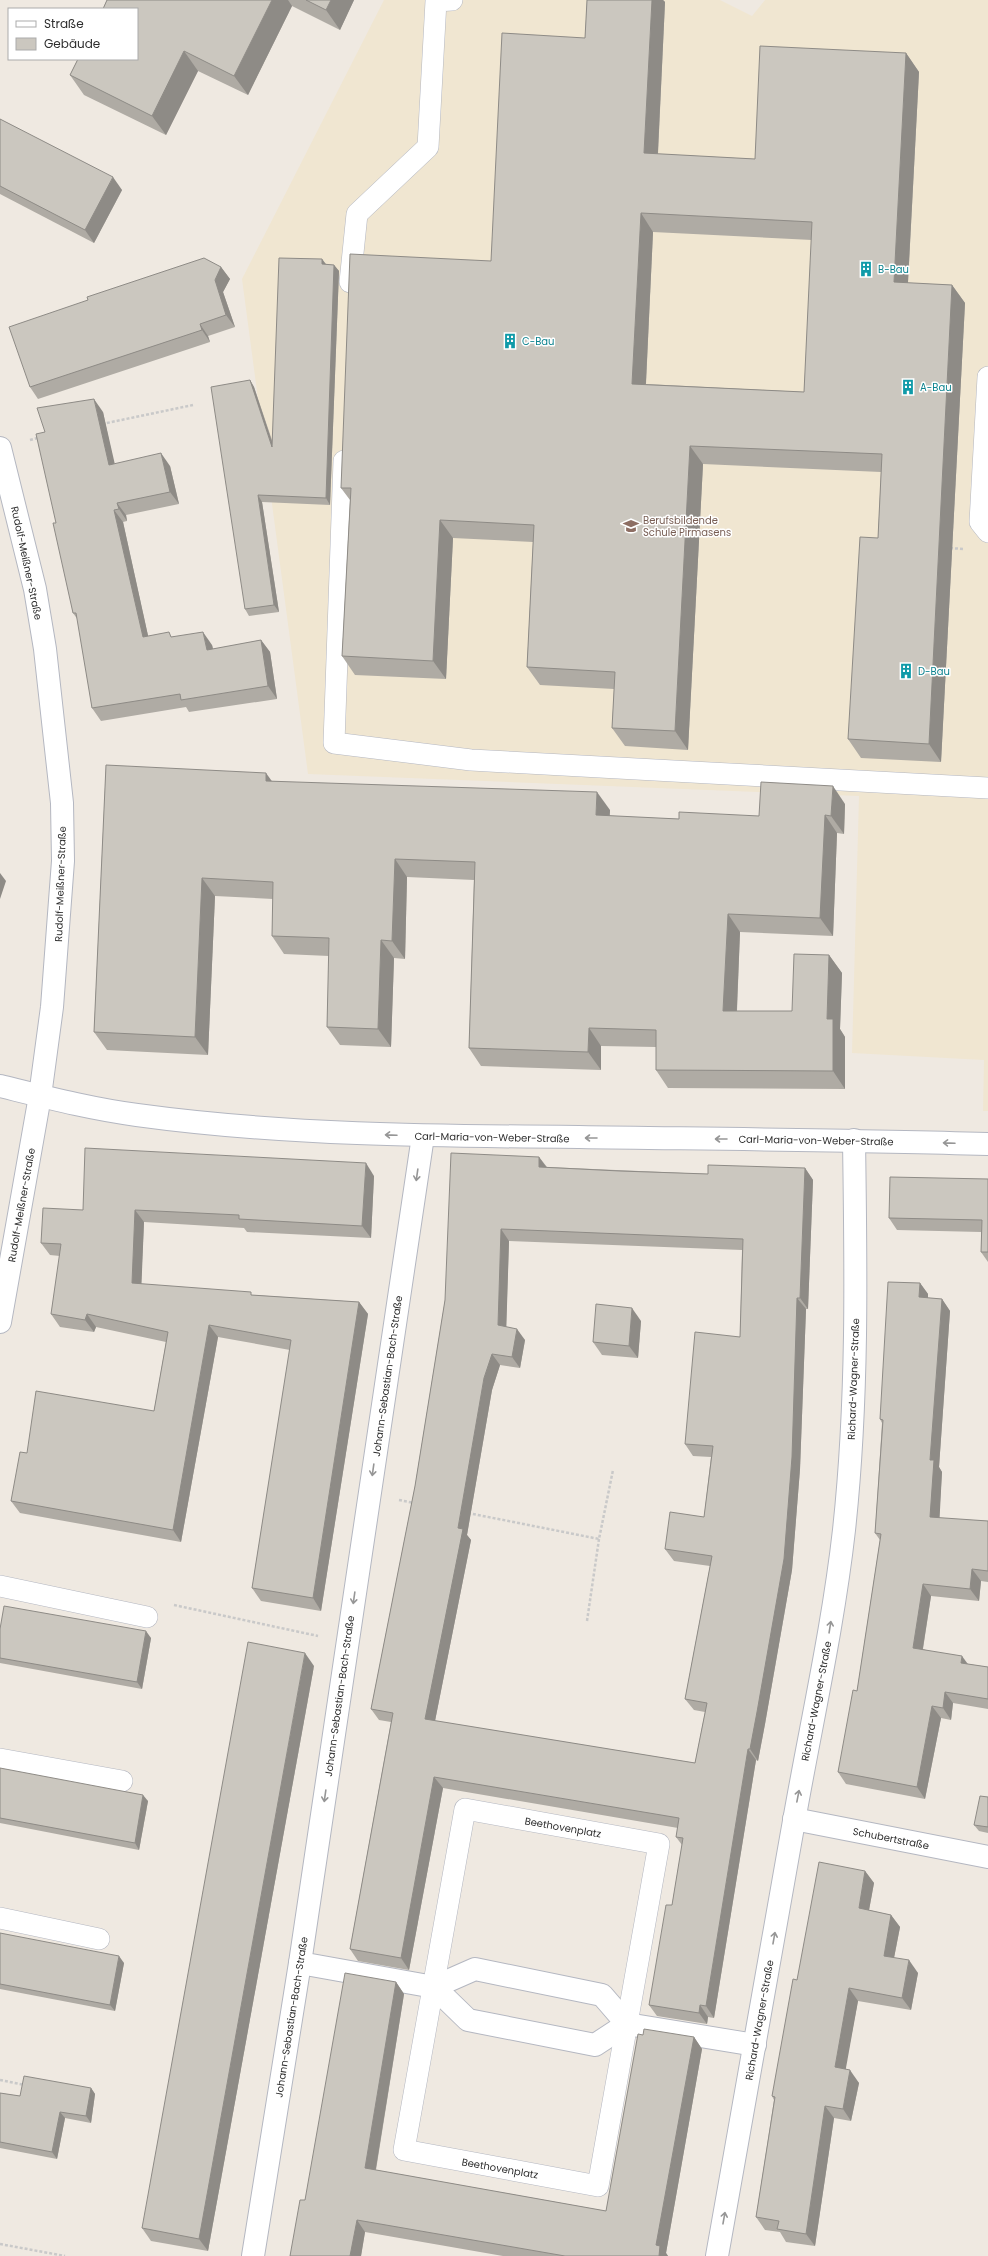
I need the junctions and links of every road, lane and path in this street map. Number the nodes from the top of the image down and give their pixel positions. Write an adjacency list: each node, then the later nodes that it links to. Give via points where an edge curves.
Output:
1 (452, 0): 2 (lane, via 436,1 428,147 357,214)
2 (350, 302)
3 (988, 377): 10 (lane, via 980,522)
4 (193, 405): 5 (path)
5 (101, 425)
6 (46, 436): 7 (path)
7 (23, 441)
8 (345, 444): 13 (lane, via 334,743 471,760)
9 (0, 448): 15 (street, Rudolf-Meißner-Straße, via 35,589 45,649 62,803 63,861 59,929)
10 (988, 532)
11 (947, 548): 12 (path)
12 (955, 548)
13 (988, 788)
14 (0, 1086): 15 (street, Carl-Maria-von-Weber-Straße)
15 (40, 1096): 16 (street, Carl-Maria-von-Weber-Straße, one-way to 15, via 248,1127 134,1115); 19 (street, Rudolf-Meißner-Straße)
16 (423, 1136): 17 (street, Carl-Maria-von-Weber-Straße, one-way to 16); 21 (street, Johann-Sebastian-Bach-Straße, one-way to 21)
17 (854, 1140): 18 (street, Carl-Maria-von-Weber-Straße, one-way to 17); 31 (street, Richard-Wagner-Straße, one-way to 17, via 830,1631 844,1530 853,1411 856,1265)
18 (988, 1144)
19 (0, 1322)
20 (613, 1470): 24 (path)
21 (369, 1494): 22 (path); 28 (street, Johann-Sebastian-Bach-Straße, one-way to 28)
22 (415, 1503)
23 (461, 1512): 24 (path)
24 (599, 1539): 27 (path)
25 (0, 1586): 26 (lane)
26 (148, 1616): 28 (path, via 170,1604)
27 (587, 1621)
28 (348, 1642): 35 (street, Johann-Sebastian-Bach-Straße, one-way to 35)
29 (0, 1759): 30 (lane)
30 (122, 1781)
31 (794, 1819): 32 (street, Schubertstraße); 38 (street, Richard-Wagner-Straße, one-way to 31)
32 (988, 1857)
33 (0, 1918): 34 (lane)
34 (99, 1938)
35 (300, 1963): 36 (street); 43 (street, Johann-Sebastian-Bach-Straße)
36 (434, 1987): 37 (street, via 475,1969 602,1995); 37 (street, via 468,2020 595,2045); 37 (lane, Beethovenplatz, via 404,2150 598,2186); 37 (lane, Beethovenplatz, via 465,1809 659,1844)
37 (627, 2024): 38 (street)
38 (755, 2045): 44 (street, Richard-Wagner-Straße, one-way to 38)
39 (0, 2080): 40 (path)
40 (28, 2085)
41 (0, 2244): 42 (path)
42 (65, 2256)
43 (253, 2256)
44 (717, 2256)

